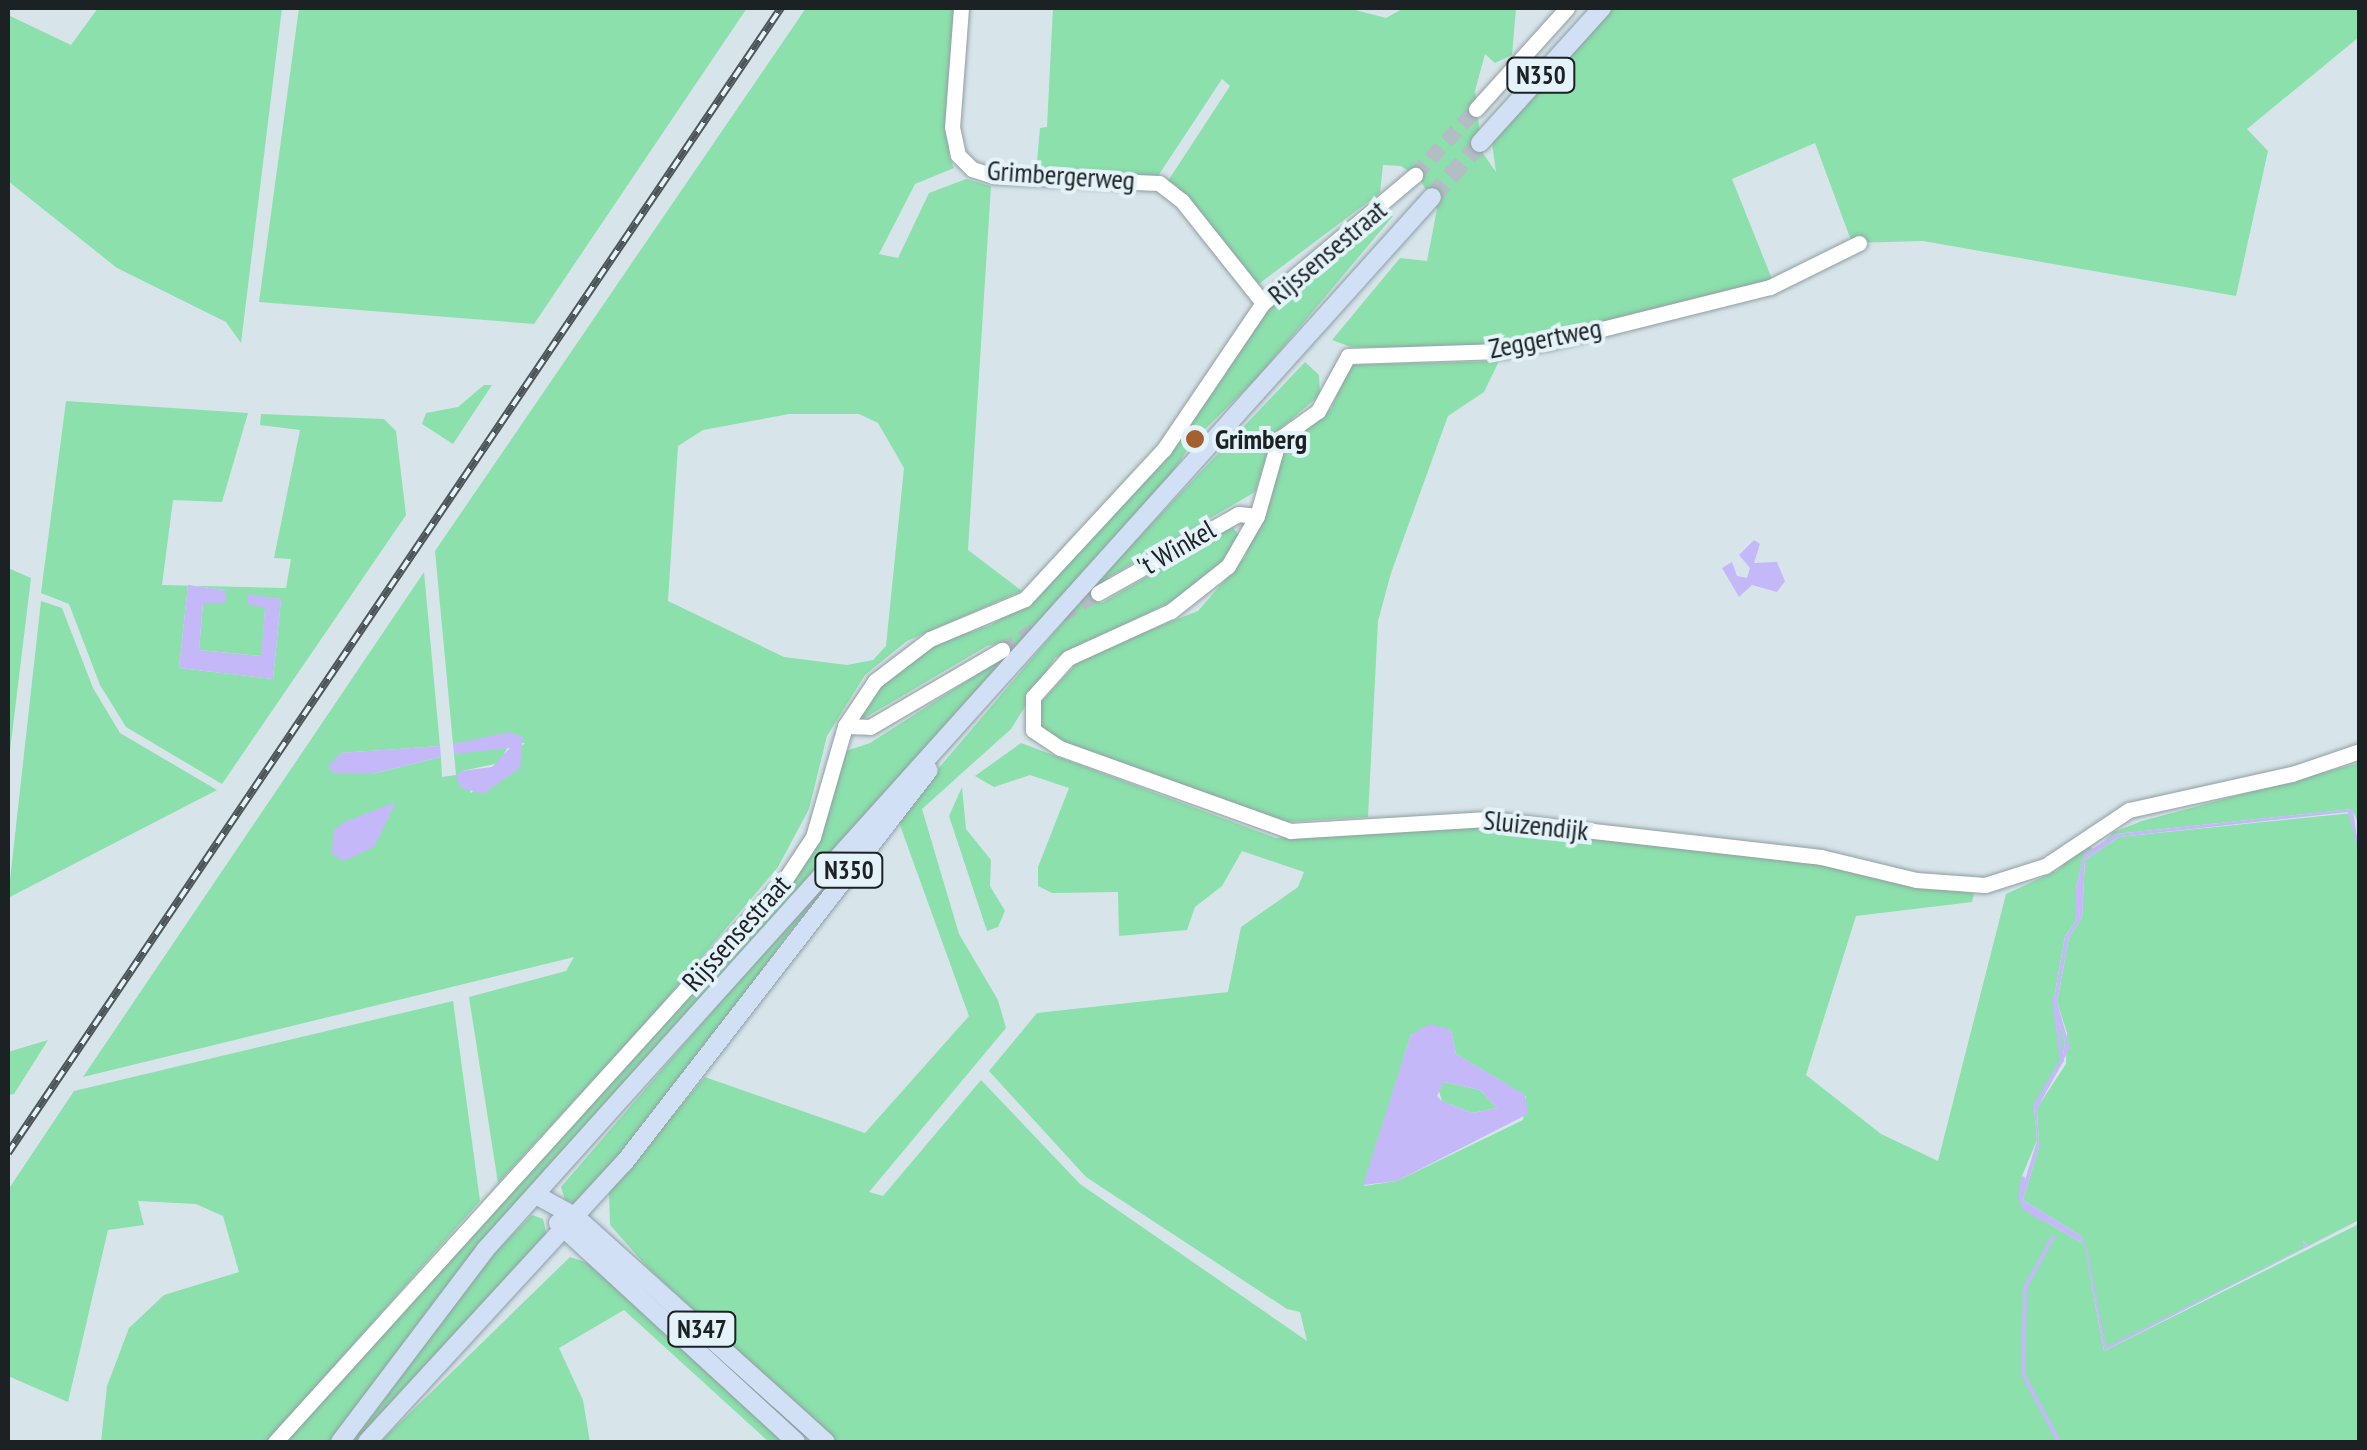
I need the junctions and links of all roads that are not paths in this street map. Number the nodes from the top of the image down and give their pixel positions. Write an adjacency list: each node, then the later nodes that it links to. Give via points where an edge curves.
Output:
1 (961, 8): 9 (street, Grimbergerweg, via 952,128 958,155 994,176 1160,183)
2 (1567, 8): 4 (street)
3 (1602, 8): 5 (main road, N350)
4 (1476, 109)
5 (1480, 144)
6 (1416, 175): 9 (street, Rijssensestraat)
7 (1432, 197): 13 (main road, Rijssensestraat / N350)
8 (1859, 243): 10 (street, Zeggertweg, via 1770,288 1550,342 1478,352 1352,354 1318,411 1279,439)
9 (1263, 303): 14 (street, Rijssensestraat, via 1164,450 1038,586 1008,610 902,656)
10 (1257, 516): 11 (street, 't Winkel, via 1238,514); 15 (street, Sluizendijk, via 1228,566 1205,589 1171,611 1083,647 1050,676 1031,702 1037,736 1290,831 1488,819 1821,857 1916,880 1985,885 2045,866 2129,810 2292,774)
11 (1098, 593)
12 (1002, 650): 14 (street, via 870,727)
13 (961, 725): 16 (main road, Rijssensestraat / N350); 17 (main road, Rijssensestraat / N350)
14 (844, 726): 18 (street, Rijssensestraat, via 813,837 786,878)
15 (2360, 751)
16 (536, 1194): 17 (main road, N347); 19 (main road, Rijssensestraat, via 422,1327)
17 (570, 1224): 20 (main road, Rijssensestraat); 21 (main road, N347); 22 (main road, N347)
18 (274, 1442)
19 (340, 1442)
20 (367, 1442)
21 (796, 1442)
22 (826, 1442)

